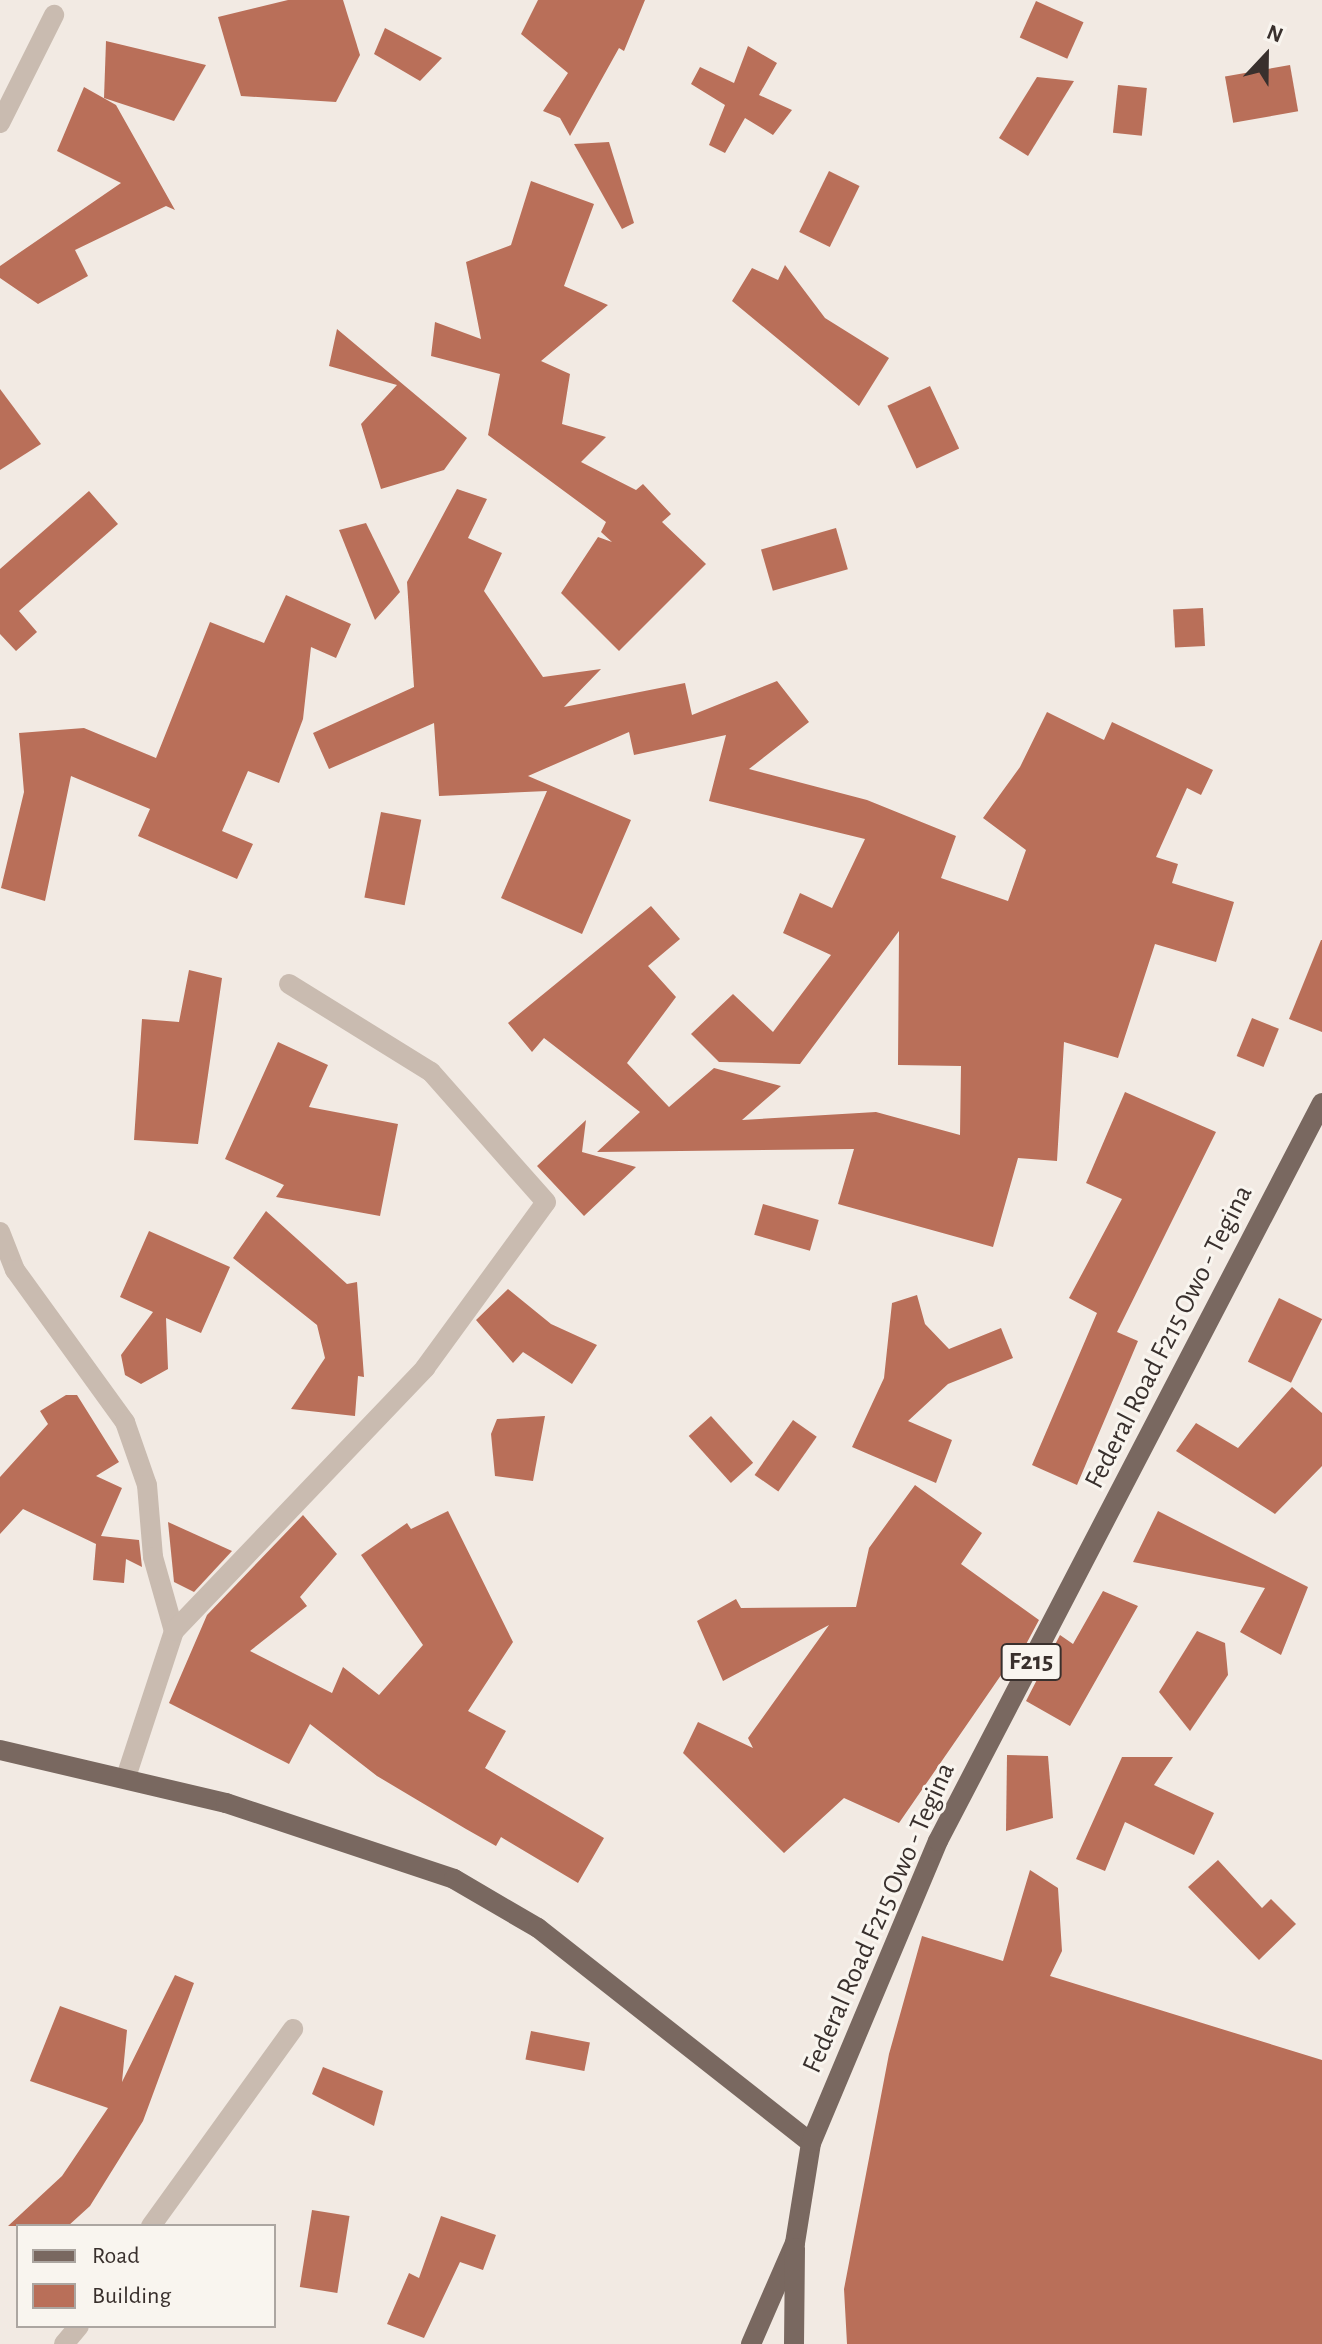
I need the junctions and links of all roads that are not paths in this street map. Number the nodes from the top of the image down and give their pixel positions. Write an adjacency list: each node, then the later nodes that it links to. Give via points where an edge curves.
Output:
1 (54, 15): 2 (street)
2 (0, 123)
3 (289, 984): 6 (street, via 431,1072 546,1202 425,1368)
4 (1322, 1103): 10 (main road, Federal Road F215 Owo - Tegina / F215, via 938,1841)
5 (0, 1232): 6 (street, via 15,1270 125,1422 147,1485 153,1557)
6 (174, 1631): 8 (street)
7 (0, 1750): 8 (main road)
8 (126, 1777): 10 (main road, via 359,1842 454,1879 538,1928)
9 (293, 2029): 11 (street)
10 (811, 2143): 12 (main road, Federal Road F215 Owo - Tegina / F215)
11 (152, 2224)
12 (795, 2243): 15 (main road, Federal Road F215 Owo - Tegina / F215); 16 (main road, F215)
13 (77, 2328): 14 (street)
14 (64, 2344)
15 (751, 2344)
16 (794, 2344)

